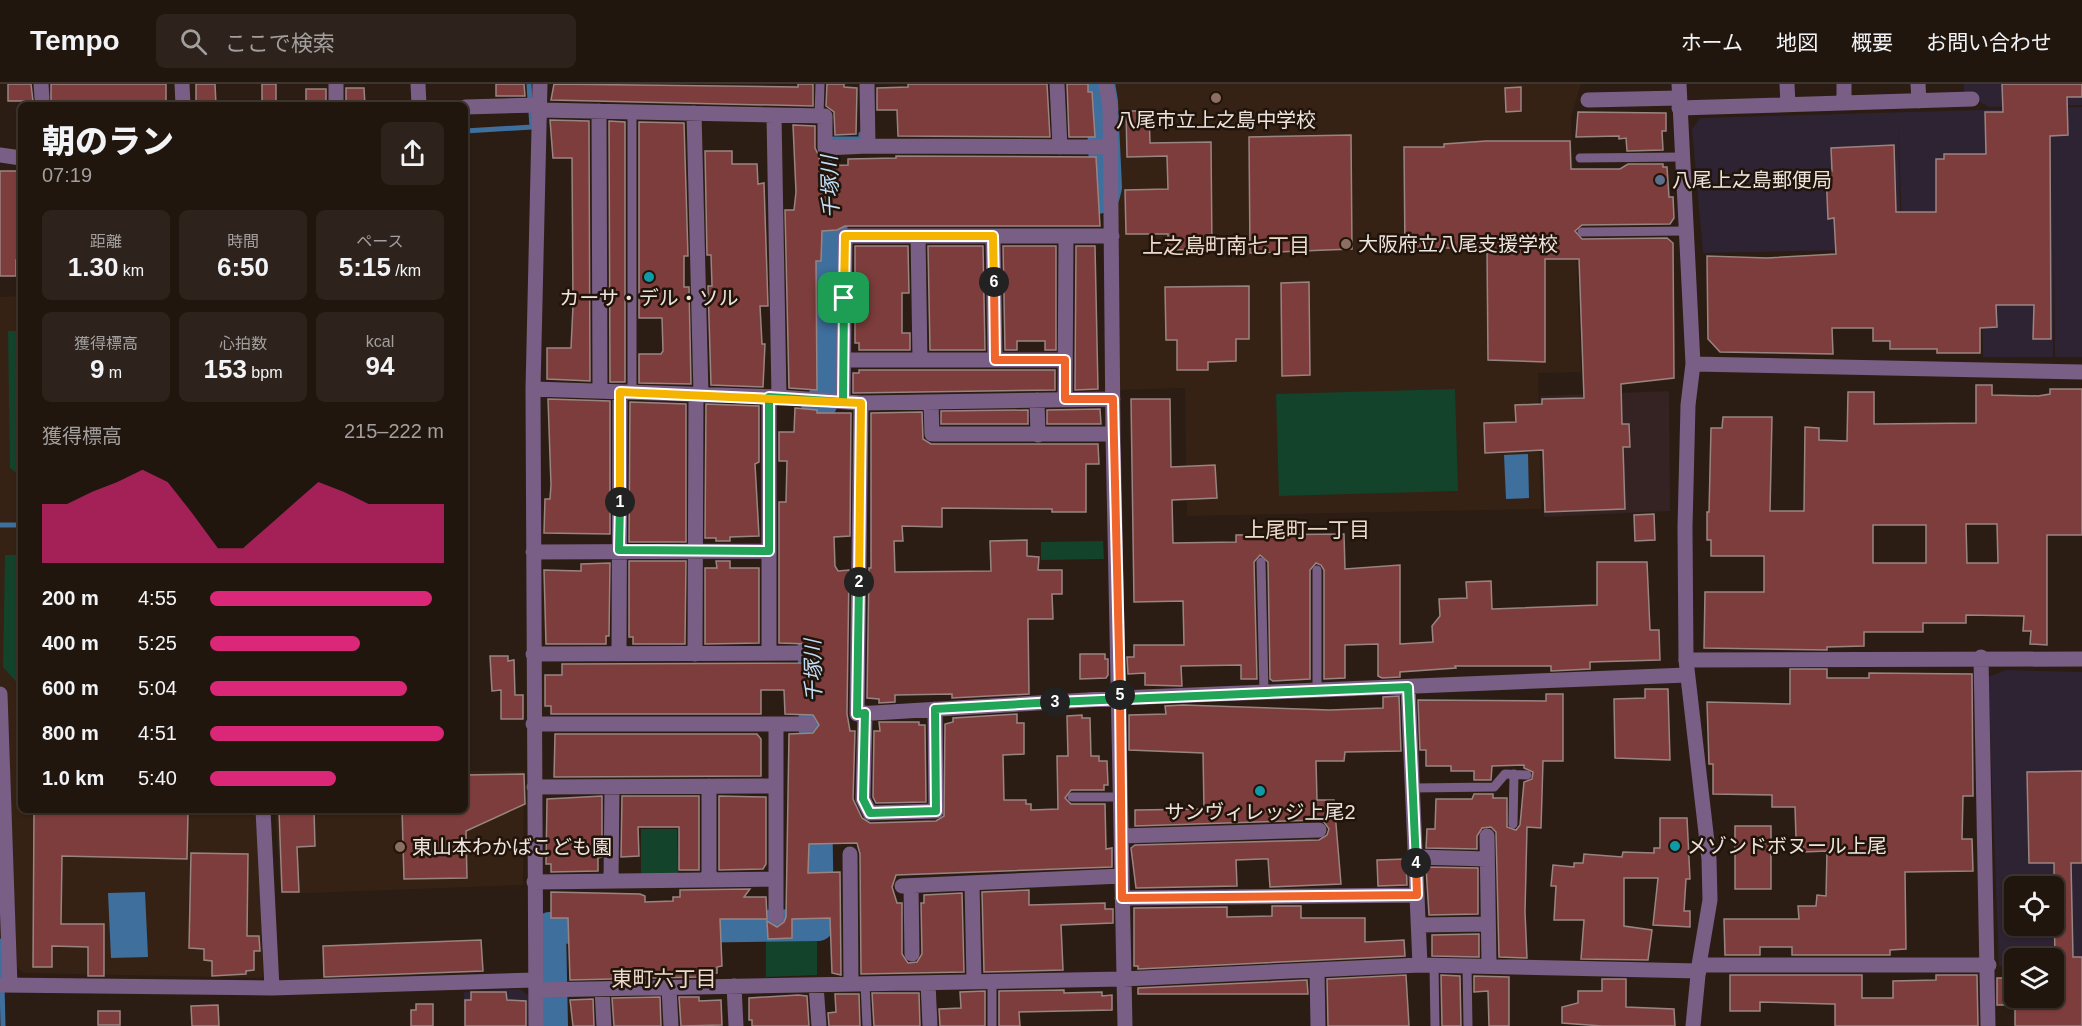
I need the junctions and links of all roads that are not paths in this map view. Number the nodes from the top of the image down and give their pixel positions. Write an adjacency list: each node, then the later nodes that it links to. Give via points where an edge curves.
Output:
1 (182, 84): 16 (street)
2 (336, 84): 17 (street)
3 (418, 84): 18 (street)
4 (540, 84): 22 (street)
5 (820, 84): 27 (lane)
6 (867, 84): 28 (street)
7 (1057, 84): 29 (street)
8 (1106, 84): 30 (street, via 1110,106)
9 (1787, 84): 20 (street)
10 (1844, 84): 19 (street)
11 (1918, 84): 15 (street)
12 (1679, 97): 14 (street); 20 (street); 32 (street)
13 (1972, 99): 15 (street)
14 (1588, 100)
15 (1918, 101): 19 (street)
16 (183, 102)
17 (336, 102)
18 (418, 102)
19 (1844, 103): 20 (street)
20 (1788, 105)
21 (468, 107): 22 (street)
22 (541, 108): 23 (street); 47 (street)
23 (599, 111): 24 (street); 48 (street)
24 (632, 112): 25 (street); 49 (lane)
25 (694, 113): 26 (street); 50 (street)
26 (774, 115): 27 (street); 51 (street)
27 (819, 116): 28 (street, via 825,116 825,148)
28 (868, 146): 29 (street)
29 (1060, 147): 30 (street)
30 (1106, 147): 40 (street)
31 (0, 155): 33 (street)
32 (1682, 157): 34 (lane); 35 (street)
33 (18, 158)
34 (1580, 158)
35 (1686, 231): 36 (lane); 45 (street)
36 (1582, 232)
37 (918, 236): 38 (street); 41 (street, via 845,236); 42 (street)
38 (993, 236): 39 (street); 43 (street)
39 (1066, 236): 40 (street); 44 (street)
40 (1112, 236): 53 (street)
41 (843, 360): 42 (street); 55 (street)
42 (920, 360): 43 (street)
43 (995, 360): 44 (street)
44 (1065, 360): 52 (street)
45 (1693, 364): 46 (street); 73 (street, via 1685,527)
46 (2082, 372)
47 (533, 389): 48 (street); 63 (street)
48 (600, 391): 49 (street)
49 (626, 392): 50 (street); 60 (street)
50 (698, 395): 51 (street); 61 (street)
51 (774, 397): 55 (street); 62 (street)
52 (1065, 399): 53 (street); 54 (street)
53 (1113, 399): 58 (street)
54 (1037, 400): 56 (street); 59 (street)
55 (843, 402): 57 (street)
56 (931, 402): 57 (street); 59 (street, via 933,434)
57 (861, 403): 80 (street, via 857,714)
58 (1113, 434): 59 (street); 78 (street)
59 (1038, 435)
60 (619, 550): 61 (street); 63 (street); 69 (street)
61 (695, 551): 62 (street); 70 (street)
62 (769, 551): 66 (street)
63 (533, 552): 68 (street)
64 (1261, 562): 76 (lane)
65 (1317, 570): 75 (lane)
66 (769, 653): 67 (street); 70 (street)
67 (806, 653)
68 (533, 654): 69 (street); 81 (street)
69 (619, 654): 70 (street)
70 (695, 654)
71 (1981, 657): 72 (street); 73 (street); 116 (street)
72 (2082, 659)
73 (1686, 668): 74 (street); 117 (street, via 1709,859 1710,900)
74 (1408, 687): 75 (street); 90 (street)
75 (1317, 690): 76 (street)
76 (1264, 692): 78 (street)
77 (0, 694): 124 (street)
78 (1120, 698): 79 (street); 91 (street)
79 (935, 709): 80 (street); 80 (street, via 936,811 870,813 863,799)
80 (865, 713)
81 (533, 724): 82 (street); 88 (street)
82 (776, 724): 83 (street); 87 (street)
83 (808, 724)
84 (1514, 774): 85 (lane); 90 (lane, via 1505,774 1494,787); 94 (lane)
85 (1527, 775)
86 (709, 786): 87 (street); 89 (street); 103 (street)
87 (776, 786): 102 (street)
88 (534, 787): 89 (street); 105 (street)
89 (612, 787): 104 (street)
90 (1413, 788): 99 (street)
91 (1121, 796): 92 (lane); 96 (street)
92 (1072, 798)
93 (263, 813): 127 (street)
94 (1513, 824)
95 (1319, 830): 96 (street)
96 (1121, 836): 101 (street)
97 (1487, 836): 100 (street)
98 (850, 854): 123 (street)
99 (1416, 857): 100 (street); 107 (street)
100 (1487, 859): 110 (street)
101 (1122, 876): 106 (street); 108 (street)
102 (776, 879): 103 (street); 109 (street)
103 (709, 880): 104 (street)
104 (611, 881): 105 (street)
105 (534, 882): 128 (street)
106 (972, 883): 112 (street, via 907,886); 121 (street)
107 (1417, 895): 108 (street); 111 (street)
108 (1122, 898): 119 (street)
109 (776, 917)
110 (1488, 924): 111 (street); 115 (street)
111 (1419, 925): 113 (street)
112 (912, 954)
113 (1427, 965): 114 (street); 118 (street); 141 (lane)
114 (1467, 965): 115 (street); 142 (lane)
115 (1489, 965): 117 (street)
116 (1989, 965): 117 (street); 144 (street)
117 (1699, 968): 143 (street)
118 (1317, 970): 119 (street); 140 (street)
119 (1123, 979): 120 (street); 139 (street)
120 (992, 981): 121 (street); 138 (lane)
121 (974, 982): 122 (street)
122 (928, 983): 123 (street); 137 (street)
123 (858, 984): 125 (street); 136 (lane)
124 (5, 985): 127 (street)
125 (816, 985): 126 (street); 135 (street)
126 (734, 987): 129 (street); 134 (street)
127 (272, 988): 128 (street)
128 (543, 988): 130 (street); 131 (street)
129 (669, 988): 130 (street); 133 (street)
130 (602, 989): 132 (street)
131 (536, 1026)
132 (604, 1026)
133 (671, 1026)
134 (736, 1026)
135 (819, 1026)
136 (867, 1026)
137 (930, 1026)
138 (992, 1026)
139 (1125, 1026)
140 (1318, 1026)
141 (1435, 1026)
142 (1468, 1026)
143 (1693, 1026)
144 (1988, 1026)

